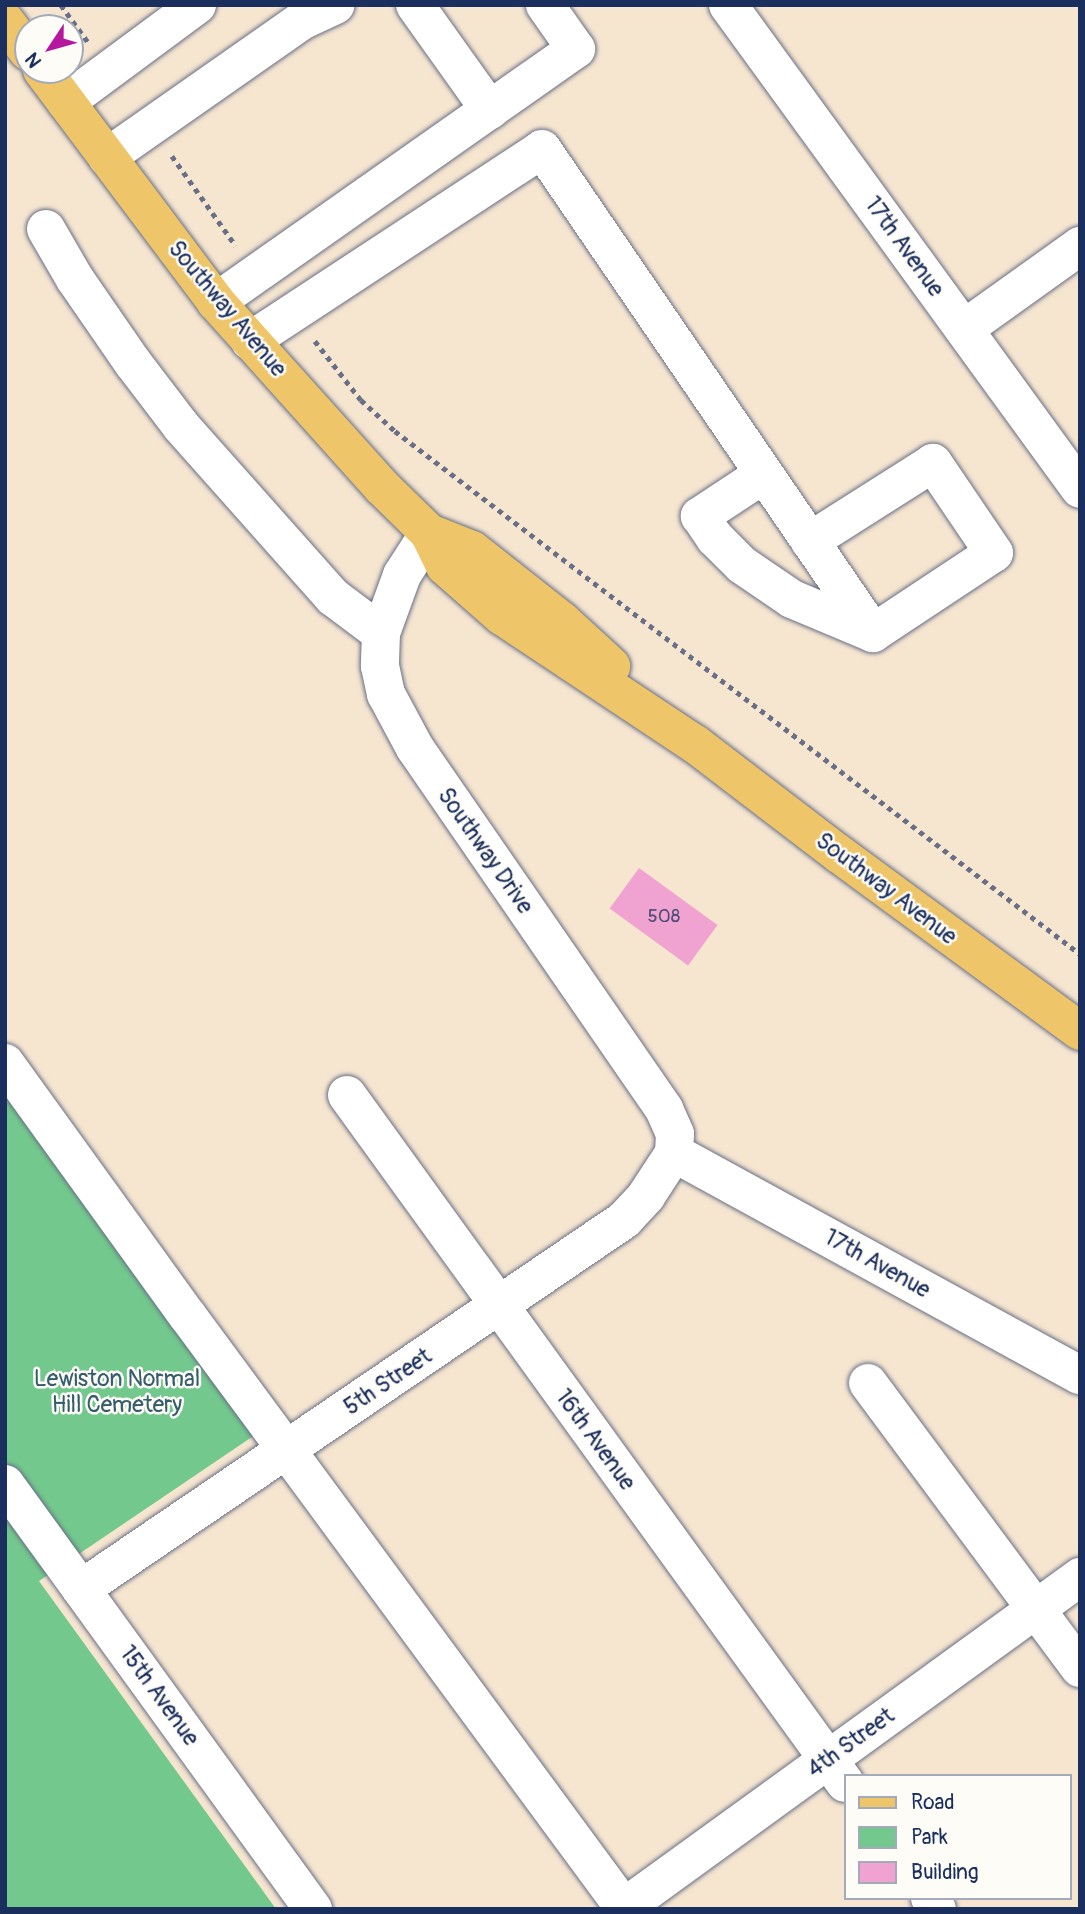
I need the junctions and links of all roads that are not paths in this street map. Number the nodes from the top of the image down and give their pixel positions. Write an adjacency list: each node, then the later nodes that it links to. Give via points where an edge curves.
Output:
1 (197, 5): 7 (street)
2 (335, 5): 9 (street, via 301,21)
3 (415, 5): 8 (street)
4 (545, 5): 8 (street, via 576,49)
5 (728, 5): 13 (street, 17th Avenue)
6 (52, 84): 7 (main road, Southway Avenue)
7 (66, 102): 9 (main road, Southway Avenue)
8 (490, 110): 12 (street)
9 (107, 157): 12 (main road, Southway Avenue)
10 (46, 229): 19 (street, via 82,289 181,426 333,597)
11 (1080, 246): 13 (street)
12 (216, 302): 14 (main road, Southway Avenue)
13 (964, 329): 16 (street, 17th Avenue)
14 (250, 341): 15 (street, via 542,149); 17 (main road, Southway Avenue)
15 (764, 474): 18 (street); 20 (street, via 700,516 742,565 792,599)
16 (1080, 489)
17 (429, 533): 19 (street, Southway Drive, via 402,575); 21 (main road, Southway Avenue, via 472,550 541,604 695,744)
18 (810, 541): 20 (street); 20 (street, via 933,463 994,553)
19 (382, 633): 24 (street, Southway Drive, via 380,666 400,725 664,1109 675,1134)
20 (873, 634)
21 (1080, 1031)
22 (5, 1063): 28 (street)
23 (346, 1095): 25 (street, 16th Avenue)
24 (674, 1153): 25 (street, 5th Street, via 624,1220); 26 (street, 17th Avenue)
25 (499, 1307): 28 (street, 5th Street); 34 (street, 16th Avenue)
26 (1080, 1375)
27 (868, 1383): 32 (street)
28 (288, 1450): 31 (street, 5th Street); 35 (street)
29 (5, 1484): 31 (street, 15th Avenue)
30 (1080, 1577): 32 (street, 4th Street)
31 (81, 1589): 36 (street, 15th Avenue)
32 (1037, 1609): 33 (street); 34 (street, 4th Street)
33 (1080, 1668)
34 (837, 1771): 35 (street, 4th Street)
35 (624, 1908)
36 (313, 1909)

